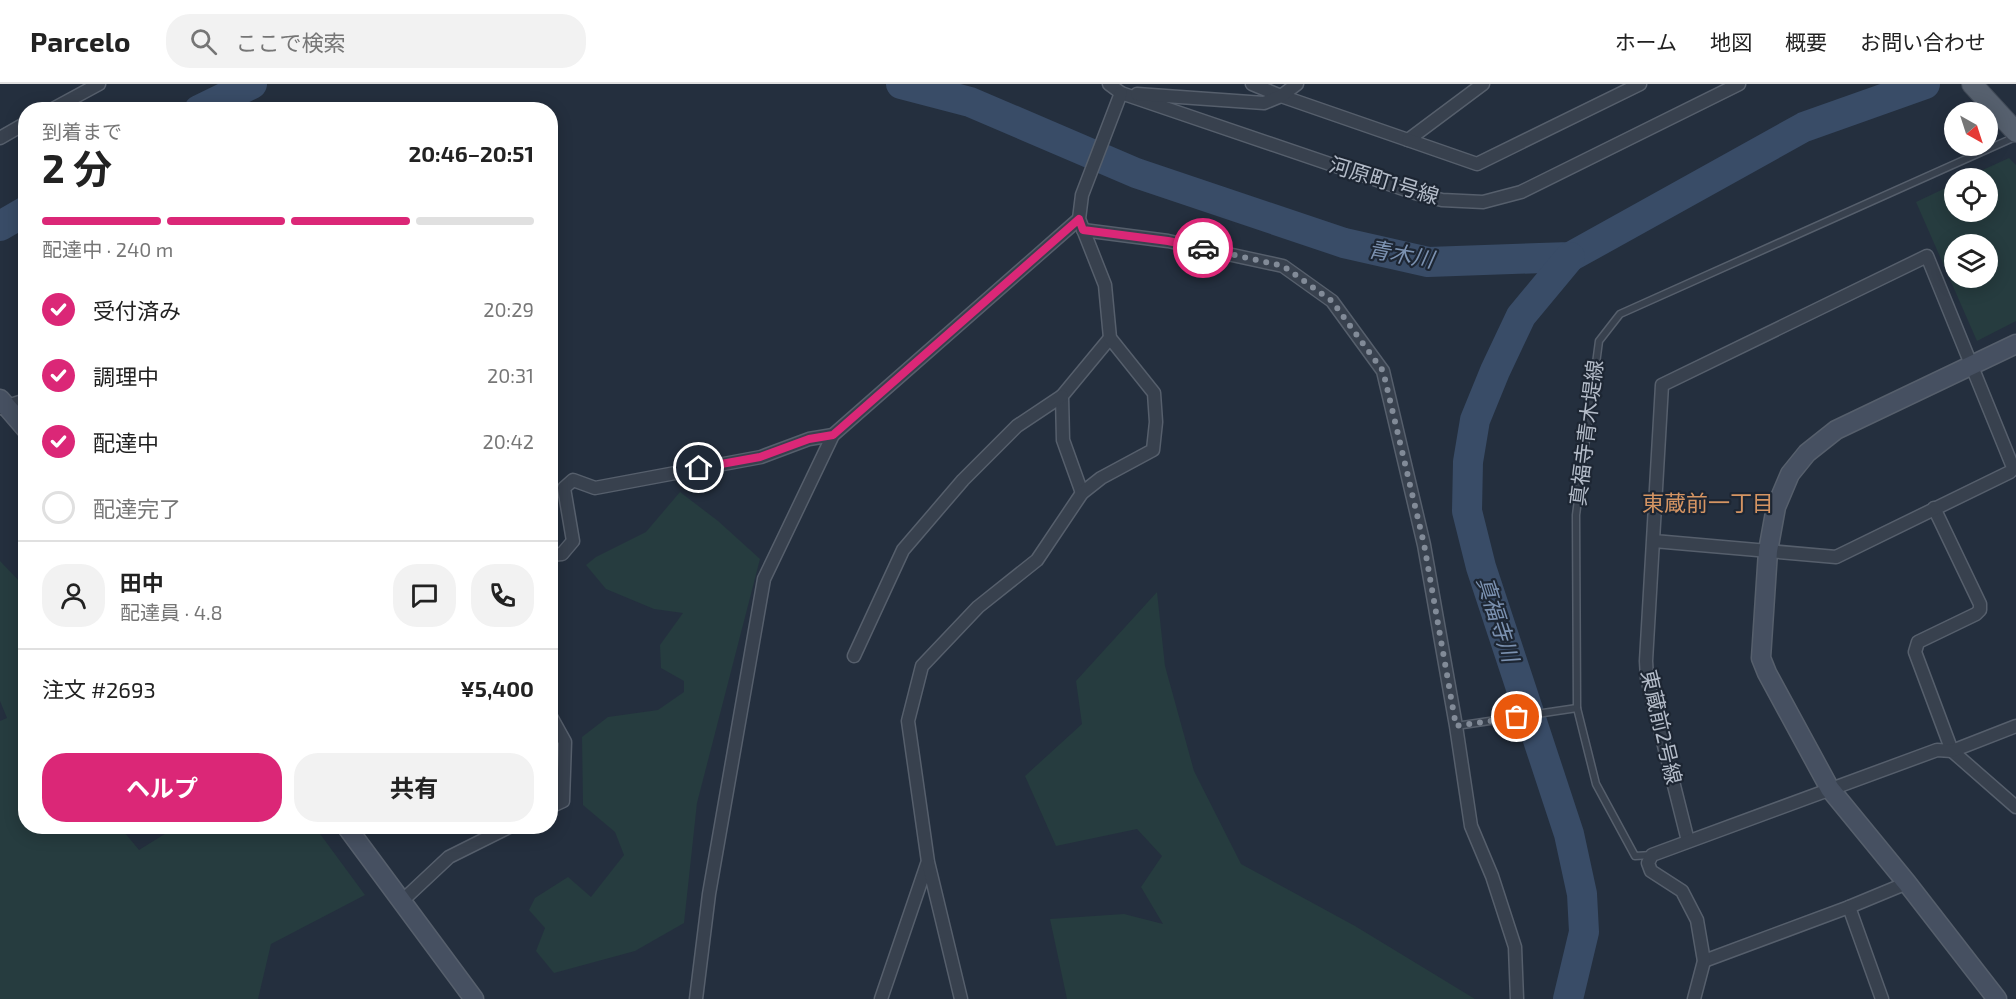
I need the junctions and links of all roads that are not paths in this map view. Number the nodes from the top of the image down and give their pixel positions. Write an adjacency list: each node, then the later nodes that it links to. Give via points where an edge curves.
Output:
1 (99, 84): 12 (street)
2 (1099, 84): 10 (street)
3 (1109, 84): 10 (street)
4 (1252, 84): 11 (street)
5 (1298, 84): 11 (street)
6 (1483, 84): 16 (street)
7 (1640, 84): 16 (street, via 1477,164)
8 (1739, 84): 10 (street, 河原町1号線, via 1521,192 1483,202 1442,201 1415,193)
9 (1972, 84): 14 (main road)
10 (1120, 93): 11 (street, via 1264,103); 17 (street, via 1082,195)
11 (1281, 96): 16 (street)
12 (66, 102)
13 (18, 128): 15 (street)
14 (2013, 130): 32 (lane, 真福寺青木堤線, via 1620,315 1599,341 1576,514)
15 (0, 138)
16 (1408, 140)
17 (1081, 224): 18 (street, via 1105,285); 25 (street); 33 (street, via 1283,266 1332,301 1383,371 1424,544)
18 (1110, 338): 21 (street); 26 (street, via 1154,393 1153,450)
19 (2016, 344): 20 (street)
20 (1972, 366): 27 (street, via 2013,469); 28 (street, 東蔵前2号線, via 1927,256 1662,385); 29 (street, via 1836,430 1807,453 1783,488)
21 (1062, 396): 26 (street, via 1063,440); 31 (street, via 1017,426 963,480 903,550)
22 (18, 401): 23 (street)
23 (2, 404): 24 (street)
24 (18, 421)
25 (833, 435): 30 (street, via 809,439 760,457 595,488 573,480 564,488 573,541); 50 (street, via 764,579 709,894)
26 (1082, 493): 44 (street, via 1037,560 978,607 922,666 908,721)
27 (1934, 508): 29 (street, via 1836,557); 36 (street, via 1980,604 1976,614 1916,646)
28 (1654, 541): 29 (street); 42 (street, 東蔵前2号線, via 1647,678)
29 (1768, 551): 37 (street, via 1761,658)
30 (558, 554)
31 (854, 656)
32 (1577, 708): 33 (lane); 43 (lane, 真福寺青木堤線, via 1596,784 1635,856)
33 (1456, 726): 53 (street, via 1471,826 1515,947)
34 (2016, 726): 36 (street)
35 (558, 729): 38 (street, via 565,742 563,801)
36 (1952, 750): 37 (street, via 1937,750); 39 (street)
37 (1830, 789): 42 (street); 45 (street)
38 (558, 803)
39 (2016, 807)
40 (352, 834): 46 (street)
41 (495, 834): 46 (street, via 449,857)
42 (1688, 841): 43 (street)
43 (1652, 855): 48 (street, via 1648,863 1651,871 1682,891 1697,920)
44 (928, 862): 51 (street); 52 (street)
45 (1907, 883): 47 (street); 56 (street)
46 (402, 901): 49 (street)
47 (1849, 907): 48 (street); 55 (street)
48 (1704, 961): 54 (street)
49 (474, 999)
50 (696, 999)
51 (881, 999)
52 (962, 999)
53 (1517, 999)
54 (1694, 999)
55 (1882, 999)
56 (1997, 999)

